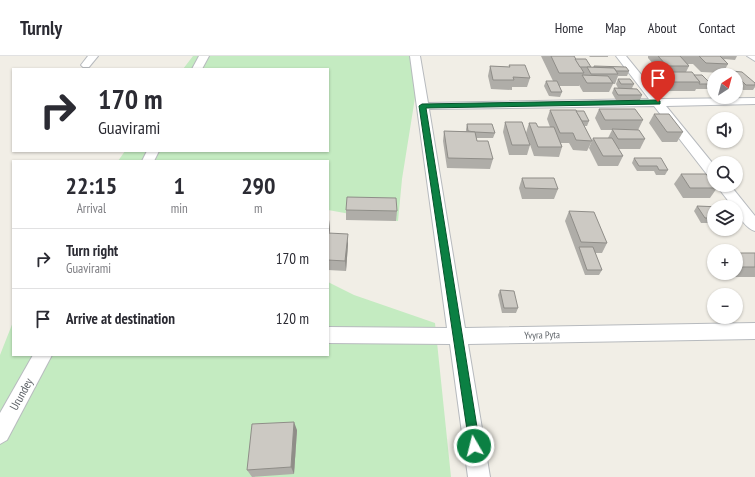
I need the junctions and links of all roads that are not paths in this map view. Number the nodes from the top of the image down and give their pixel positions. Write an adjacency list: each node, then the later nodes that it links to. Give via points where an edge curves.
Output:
1 (93, 56): 7 (street)
2 (204, 56): 8 (street)
3 (415, 56): 11 (street)
4 (621, 56): 10 (street)
5 (752, 56): 6 (street)
6 (755, 58)
7 (86, 65)
8 (198, 68)
9 (755, 101): 10 (street)
10 (658, 102): 11 (street); 12 (street)
11 (422, 106): 17 (street)
12 (707, 165)
13 (728, 192): 14 (street)
14 (755, 226)
15 (755, 331): 17 (street, Yvyra Pyta)
16 (329, 335): 17 (street, Yvyra Pyta)
17 (458, 336): 20 (street)
18 (42, 356): 19 (street, Urundey)
19 (0, 433)
20 (479, 477)

